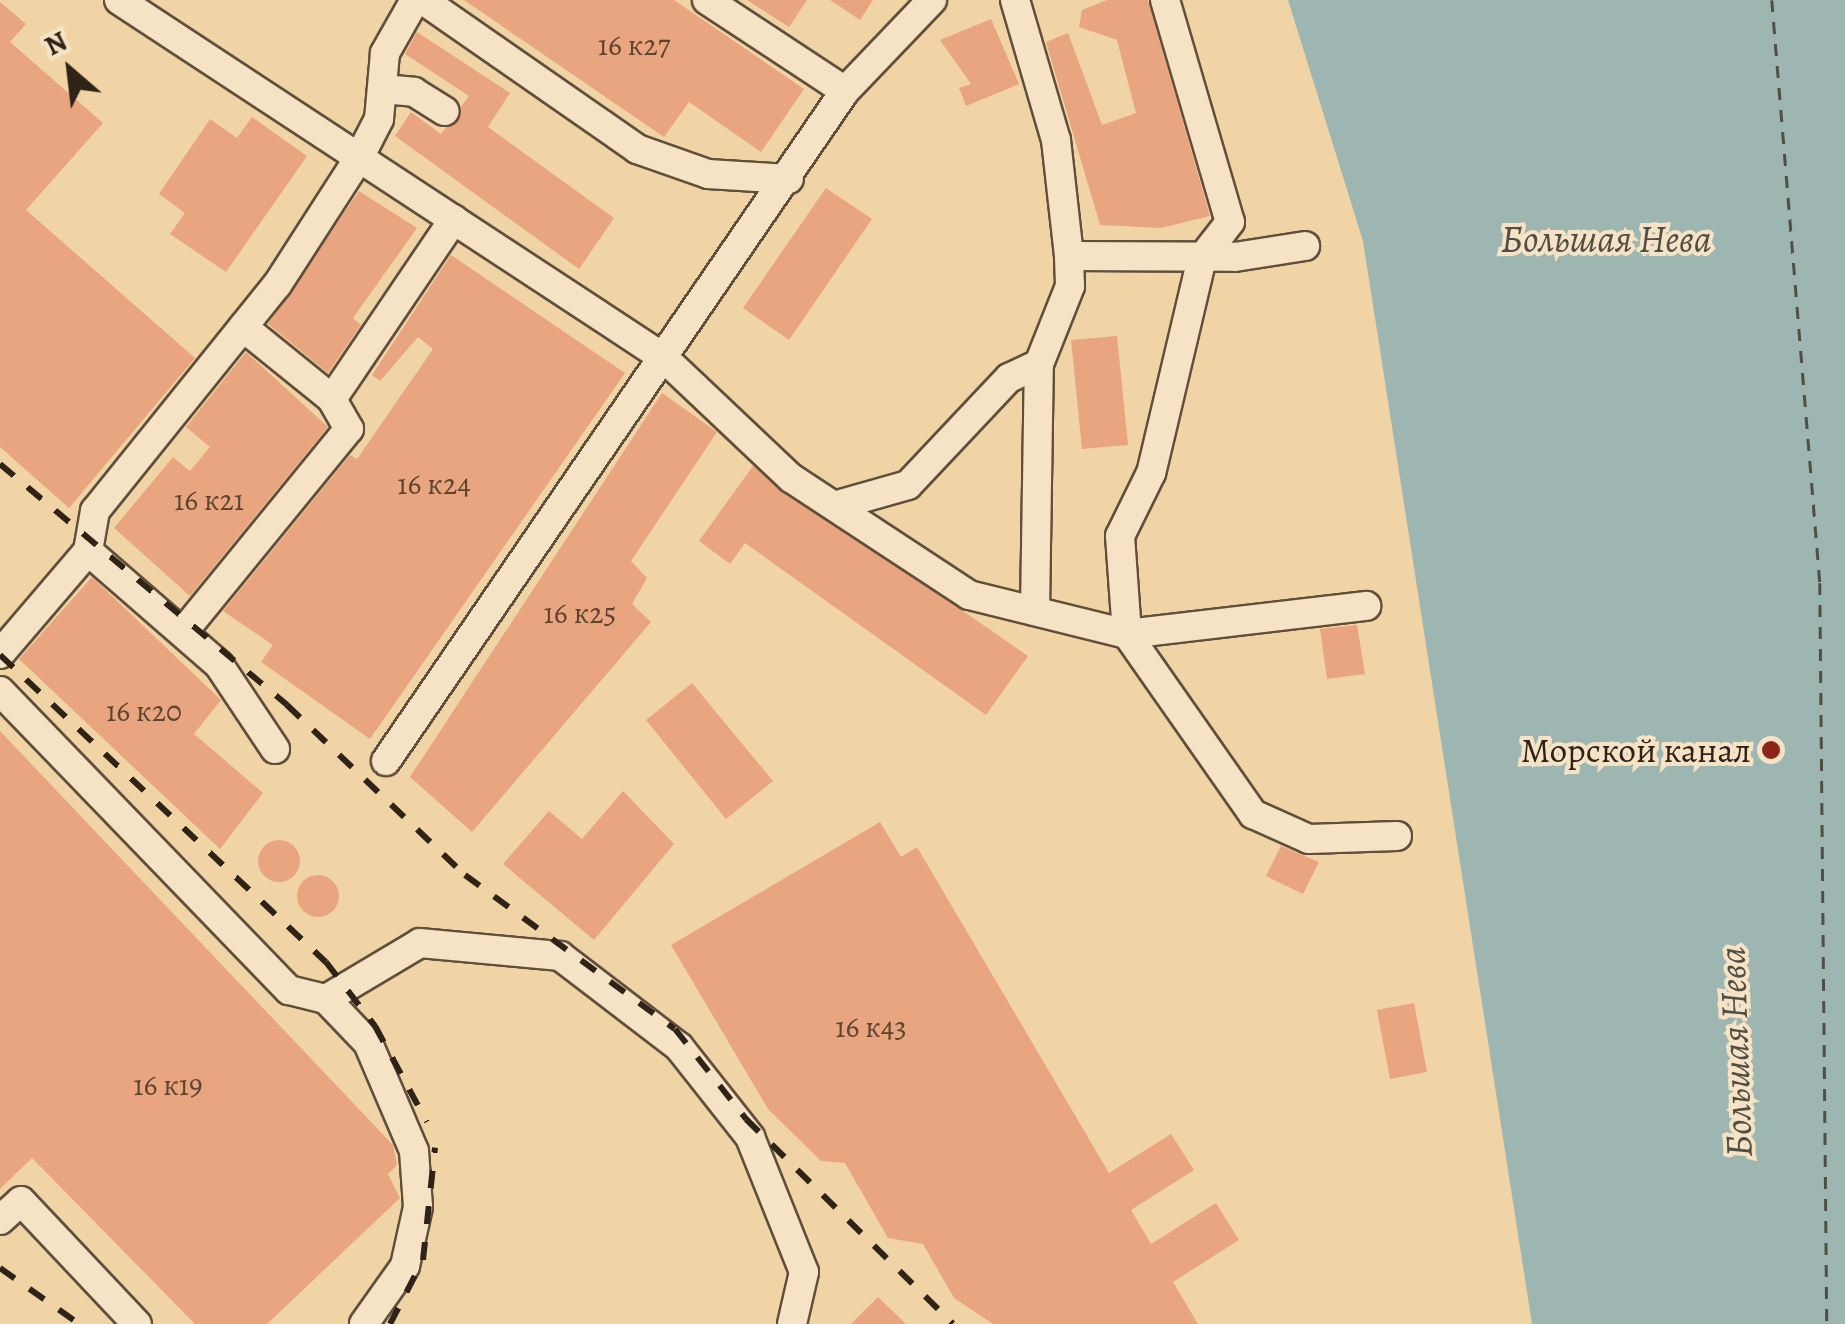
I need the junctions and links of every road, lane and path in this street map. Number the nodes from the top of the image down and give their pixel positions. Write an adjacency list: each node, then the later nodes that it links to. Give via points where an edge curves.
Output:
1 (415, 0): 8 (lane, via 385,53)
2 (423, 0): 12 (lane, via 637,148 708,174)
3 (707, 0): 9 (lane)
4 (932, 0): 9 (lane)
5 (1015, 0): 15 (lane, via 1056,140)
6 (1165, 0): 16 (lane, via 1230,222)
7 (130, 3): 11 (lane)
8 (382, 89): 10 (lane, via 414,92); 11 (lane, via 380,119)
9 (845, 92): 12 (lane)
10 (444, 111)
11 (360, 158): 13 (lane); 17 (lane)
12 (789, 179): 18 (lane)
13 (454, 220): 18 (lane); 20 (lane)
14 (1305, 246): 16 (lane)
15 (1069, 256): 16 (lane); 19 (lane, via 1070,286)
16 (1202, 258): 26 (lane, via 1151,472 1120,536)
17 (243, 327): 20 (lane); 22 (lane, via 95,511)
18 (664, 358): 21 (lane); 30 (lane)
19 (1039, 364): 21 (lane, via 1009,378 908,485); 24 (lane)
20 (332, 399): 25 (lane, via 349,429)
21 (834, 506): 24 (lane, via 969,595)
22 (88, 552): 25 (lane); 27 (lane)
23 (1366, 606): 26 (lane)
24 (1035, 611): 26 (lane)
25 (184, 631): 29 (lane, via 236,687)
26 (1127, 634): 31 (lane, via 1253,814 1309,839)
27 (0, 654)
28 (0, 691): 32 (lane, via 289,990)
29 (275, 748)
30 (386, 761)
31 (1397, 836)
32 (326, 999): 35 (lane, via 368,1044 414,1151 418,1206 406,1266); 36 (lane, via 420,943 560,956 679,1047 750,1137 804,1272)
33 (0, 1220): 34 (lane, via 21,1201)
34 (137, 1324)
35 (364, 1324)
36 (792, 1324)

